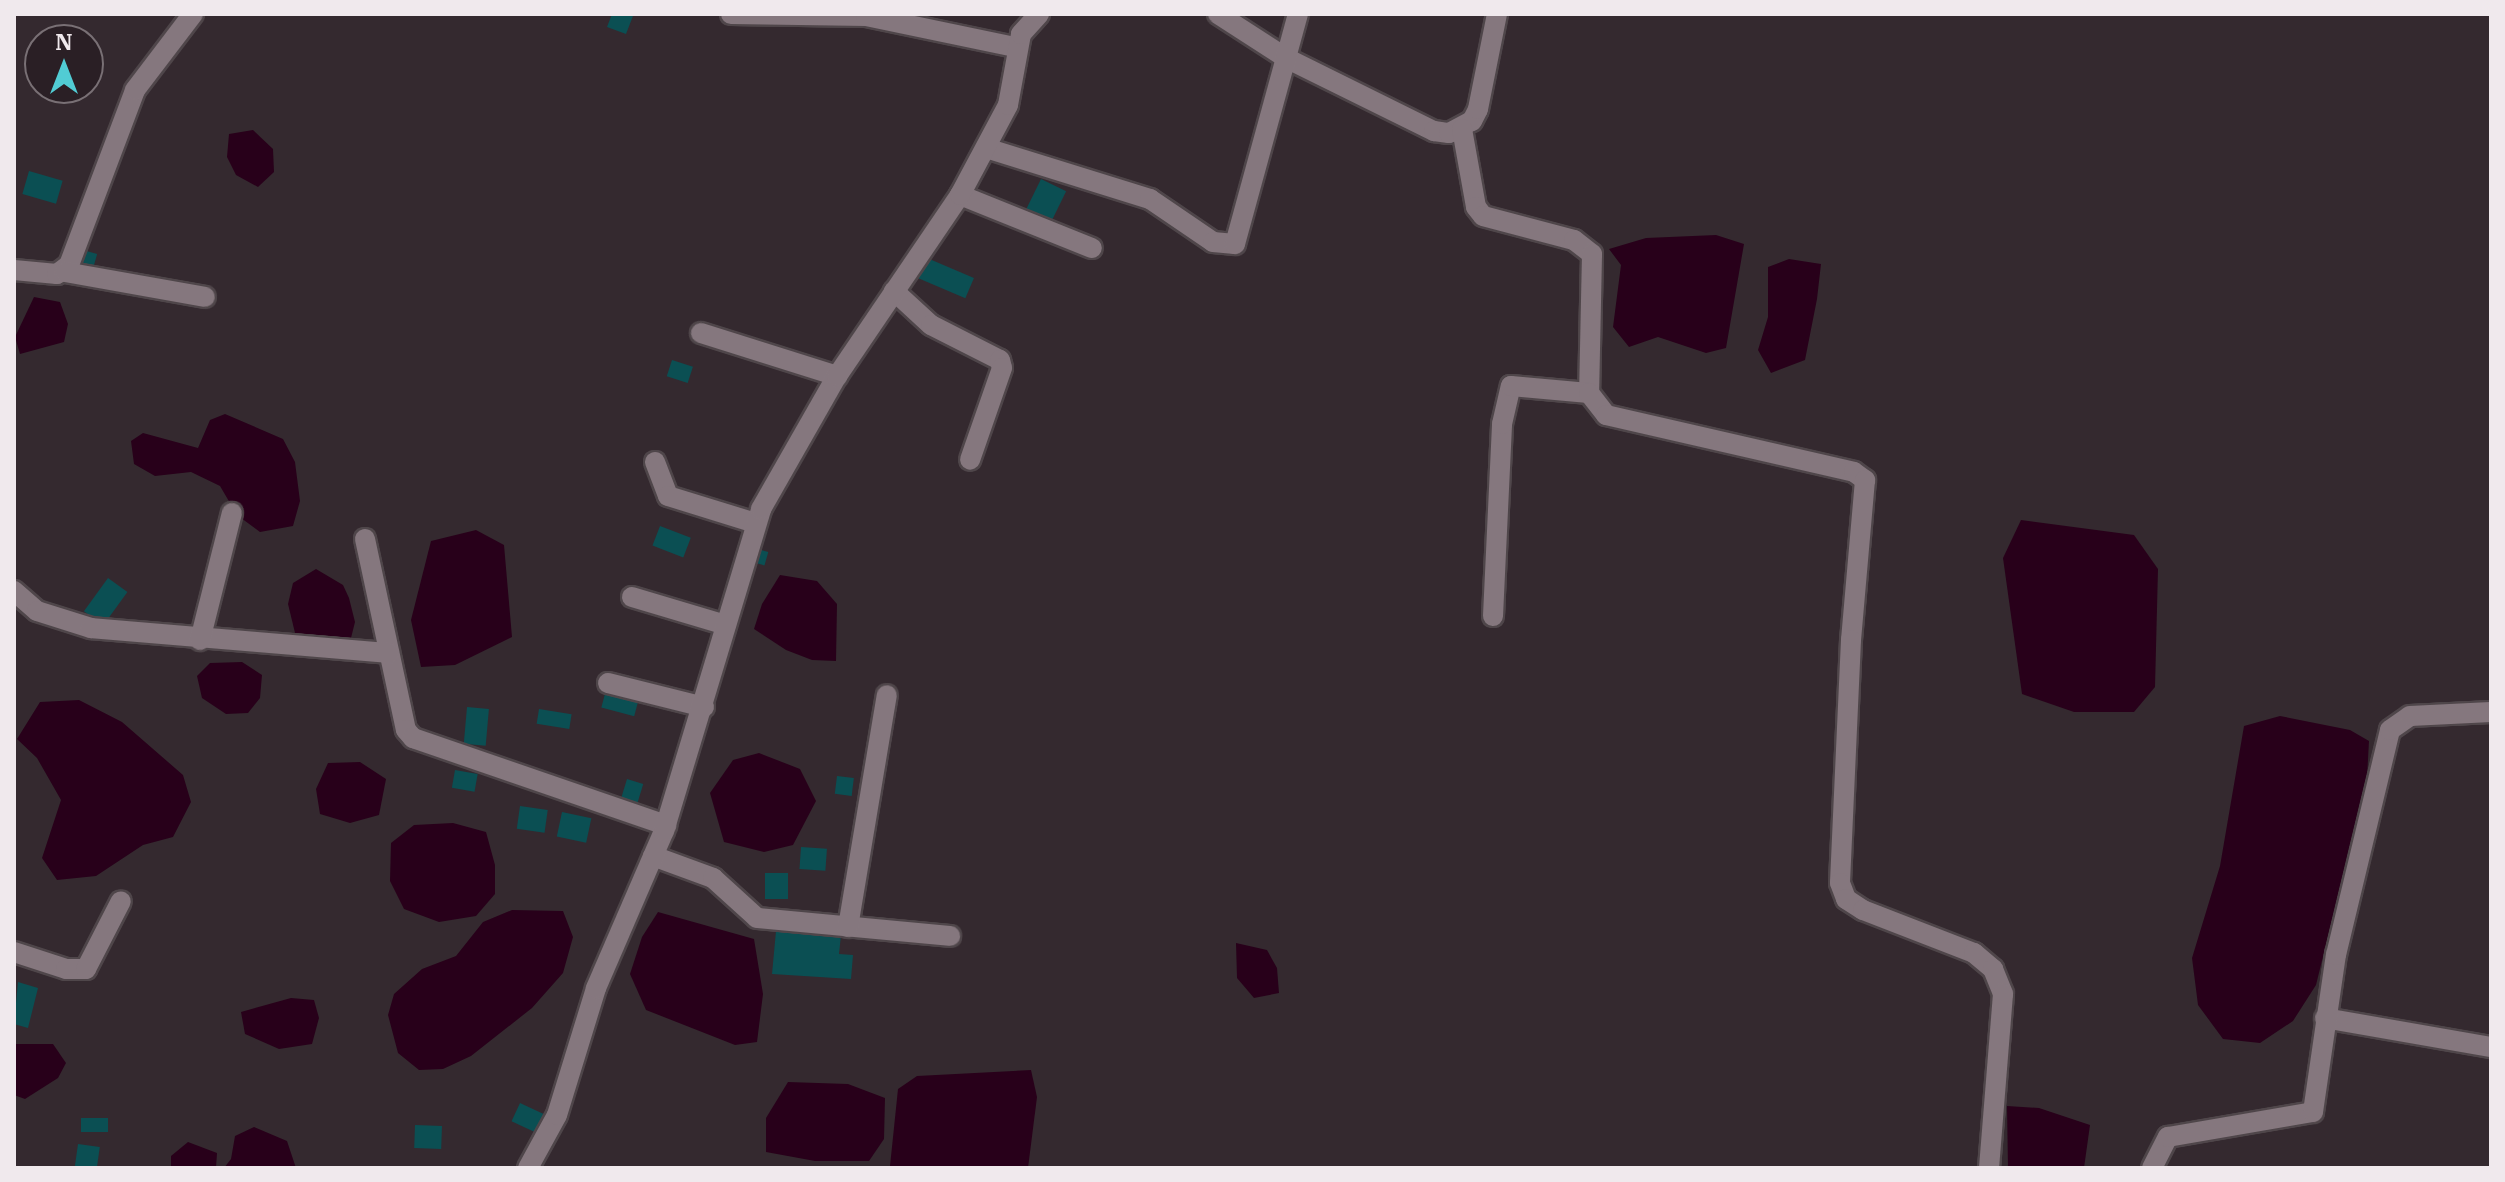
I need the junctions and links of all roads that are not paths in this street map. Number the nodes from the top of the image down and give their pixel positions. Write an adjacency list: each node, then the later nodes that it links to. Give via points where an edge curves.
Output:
1 (193, 14): 14 (street, via 135,90)
2 (731, 14): 7 (street, via 866,16)
3 (1039, 14): 7 (street, via 1028,22)
4 (1218, 14): 8 (street)
5 (1298, 14): 8 (street)
6 (1497, 14): 9 (street, via 1478,109)
7 (1015, 47): 10 (street, via 1008,105)
8 (1286, 58): 9 (street, via 1434,131); 10 (street, via 1235,244 1213,242 1150,199)
9 (1462, 129): 19 (street, via 1476,207 1483,216 1574,240 1592,254)
10 (986, 148): 11 (street)
11 (960, 195): 12 (street); 15 (street)
12 (1092, 248)
13 (14, 270): 14 (street)
14 (65, 272): 16 (street)
15 (894, 291): 18 (street); 20 (street, via 931,325 1000,360 1002,368)
16 (205, 297)
17 (701, 333): 18 (street)
18 (837, 376): 23 (street)
19 (1589, 393): 27 (street, via 1519,384 1506,393); 44 (street, via 1606,415 1854,472 1865,480 1851,640 1840,883 1846,899 1863,910 1974,953 1993,969 2003,994)
20 (970, 460)
21 (655, 462): 23 (street, via 668,496)
22 (232, 513): 29 (street)
23 (755, 523): 28 (street)
24 (365, 539): 30 (street)
25 (14, 591): 29 (street, via 55,620)
26 (632, 597): 28 (street)
27 (1493, 616)
28 (726, 625): 33 (street)
29 (200, 640): 30 (street)
30 (389, 653): 35 (street, via 406,730 413,738)
31 (608, 683): 33 (street)
32 (887, 695): 38 (street)
33 (704, 707): 35 (street)
34 (2491, 712): 41 (street, via 2410,716 2390,730)
35 (666, 825): 36 (street)
36 (653, 856): 38 (street, via 713,878 757,918); 43 (street, via 596,988 557,1115)
37 (121, 901): 40 (street, via 86,969 66,969)
38 (848, 927): 39 (street)
39 (950, 936)
40 (14, 952)
41 (2325, 1018): 42 (street); 45 (street, via 2313,1112 2168,1137)
42 (2491, 1047)
43 (528, 1168)
44 (1989, 1168)
45 (2152, 1168)

